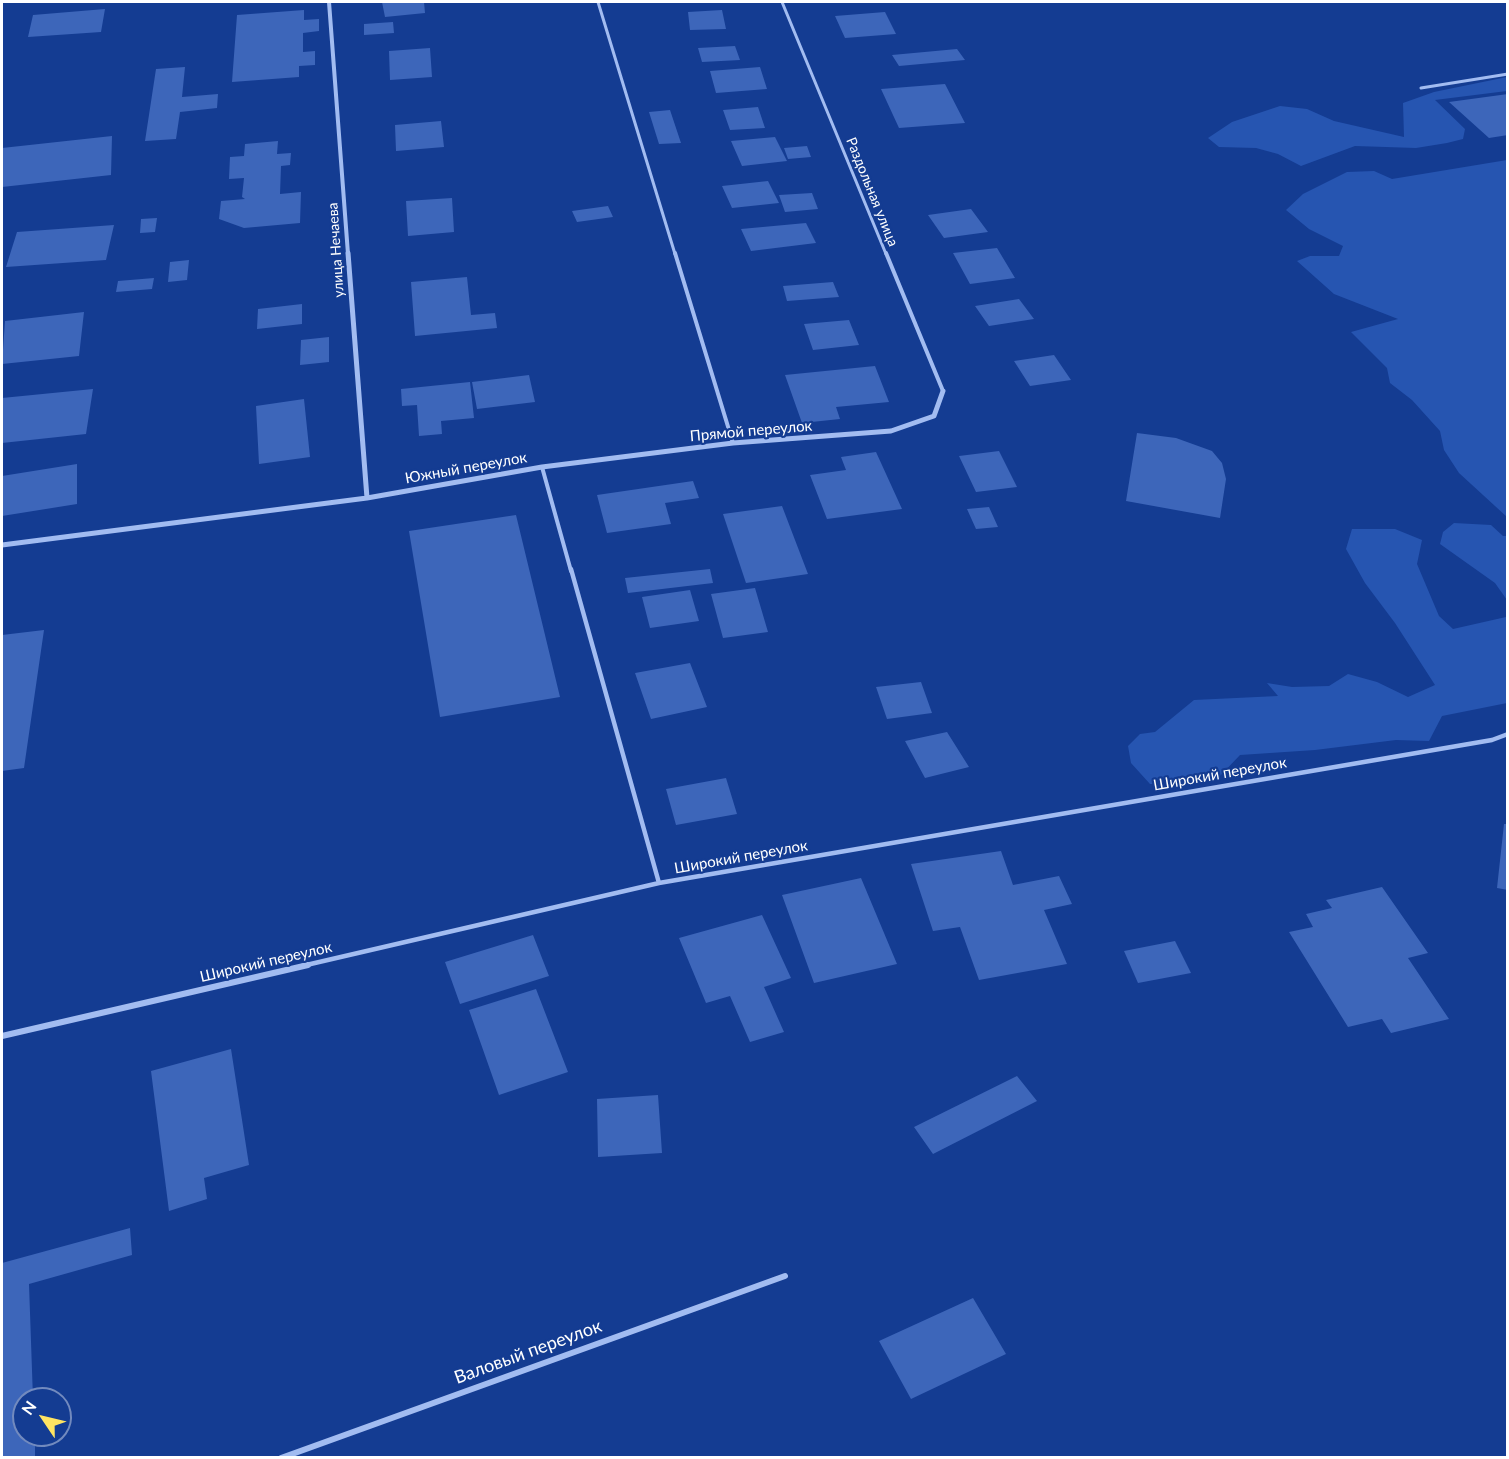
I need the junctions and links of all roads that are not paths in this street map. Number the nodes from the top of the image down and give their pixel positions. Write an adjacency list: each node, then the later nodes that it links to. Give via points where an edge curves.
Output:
1 (329, 2): 9 (street, улица Нечаева)
2 (598, 2): 7 (lane)
3 (782, 2): 6 (lane, Раздольная улица)
4 (1508, 74): 5 (lane)
5 (1421, 88)
6 (943, 391): 7 (street, Прямой переулок, via 934,416 891,430)
7 (733, 443): 8 (street, Прямой переулок)
8 (542, 467): 9 (street, Южный переулок); 12 (lane, Южный переулок)
9 (367, 498): 10 (street, Южный переулок)
10 (2, 545)
11 (1508, 734): 12 (lane, Широкий переулок, via 1492,740)
12 (659, 883): 13 (lane, Широкий переулок)
13 (2, 1036)
14 (785, 1276): 15 (lane, Валовый переулок)
15 (281, 1458)

